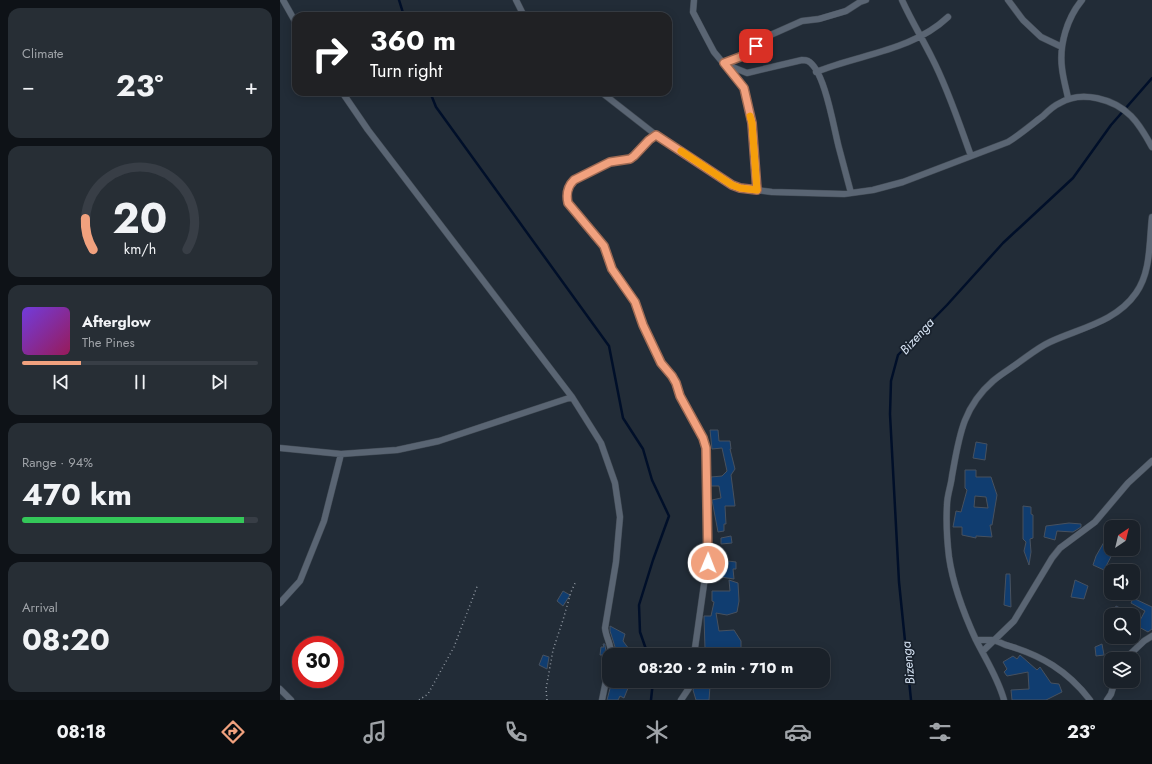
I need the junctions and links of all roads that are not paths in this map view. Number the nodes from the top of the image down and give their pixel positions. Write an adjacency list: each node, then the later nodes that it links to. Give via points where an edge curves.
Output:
1 (283, 0): 9 (street)
2 (516, 0): 8 (street)
3 (694, 0): 13 (street, via 693,12 714,52)
4 (866, 0): 13 (street, via 846,11 802,21 766,37 740,57)
5 (902, 0): 11 (street)
6 (1008, 0): 12 (street, via 1023,20 1041,37)
7 (1082, 0): 12 (street, via 1068,24)
8 (522, 12)
9 (292, 16)
10 (948, 17): 11 (street)
11 (920, 37): 14 (street, via 883,52); 20 (street, via 932,57)
12 (1062, 47): 17 (street, via 1062,67)
13 (724, 63): 14 (street, via 747,73 802,60 808,61); 21 (street, via 744,88 752,123)
14 (816, 72): 22 (street, via 823,84 830,108)
15 (345, 96): 24 (street)
16 (606, 96): 18 (street)
17 (1068, 98): 19 (street, via 1087,96 1119,107 1139,126); 20 (street, via 1021,134 1001,145)
18 (656, 135): 21 (street, via 732,185); 33 (street, via 630,159 610,162 574,180 570,184 567,196 568,203 604,246 612,269 635,302 661,363 676,383 680,396 705,443 708,563)
19 (1152, 147)
20 (971, 156): 22 (street, via 903,182)
21 (757, 190): 22 (street)
22 (851, 193)
23 (1152, 217): 30 (street, via 1144,280 1129,303 1103,320 1049,342 994,380 976,400 963,424 947,505 947,536 953,579)
24 (572, 397): 26 (street, via 439,441 398,450); 32 (street, via 601,443 615,483 620,517 616,562 605,628)
25 (280, 448): 26 (street)
26 (341, 454): 28 (street, via 324,521 300,581)
27 (1152, 461): 31 (street, via 1128,483 1095,522 1060,548 1017,616)
28 (280, 603)
29 (1152, 636): 35 (street)
30 (976, 640): 31 (street); 34 (street)
31 (994, 640): 34 (street); 44 (street, via 1034,654 1061,669)
32 (611, 648)
33 (695, 648)
34 (983, 651): 43 (street, via 996,676)
35 (1132, 652)
36 (604, 688): 41 (street)
37 (689, 688): 42 (street)
38 (1113, 688): 45 (street)
39 (280, 690): 40 (street)
40 (288, 699)
41 (602, 700)
42 (681, 700)
43 (1004, 700)
44 (1090, 700)
45 (1107, 700)

